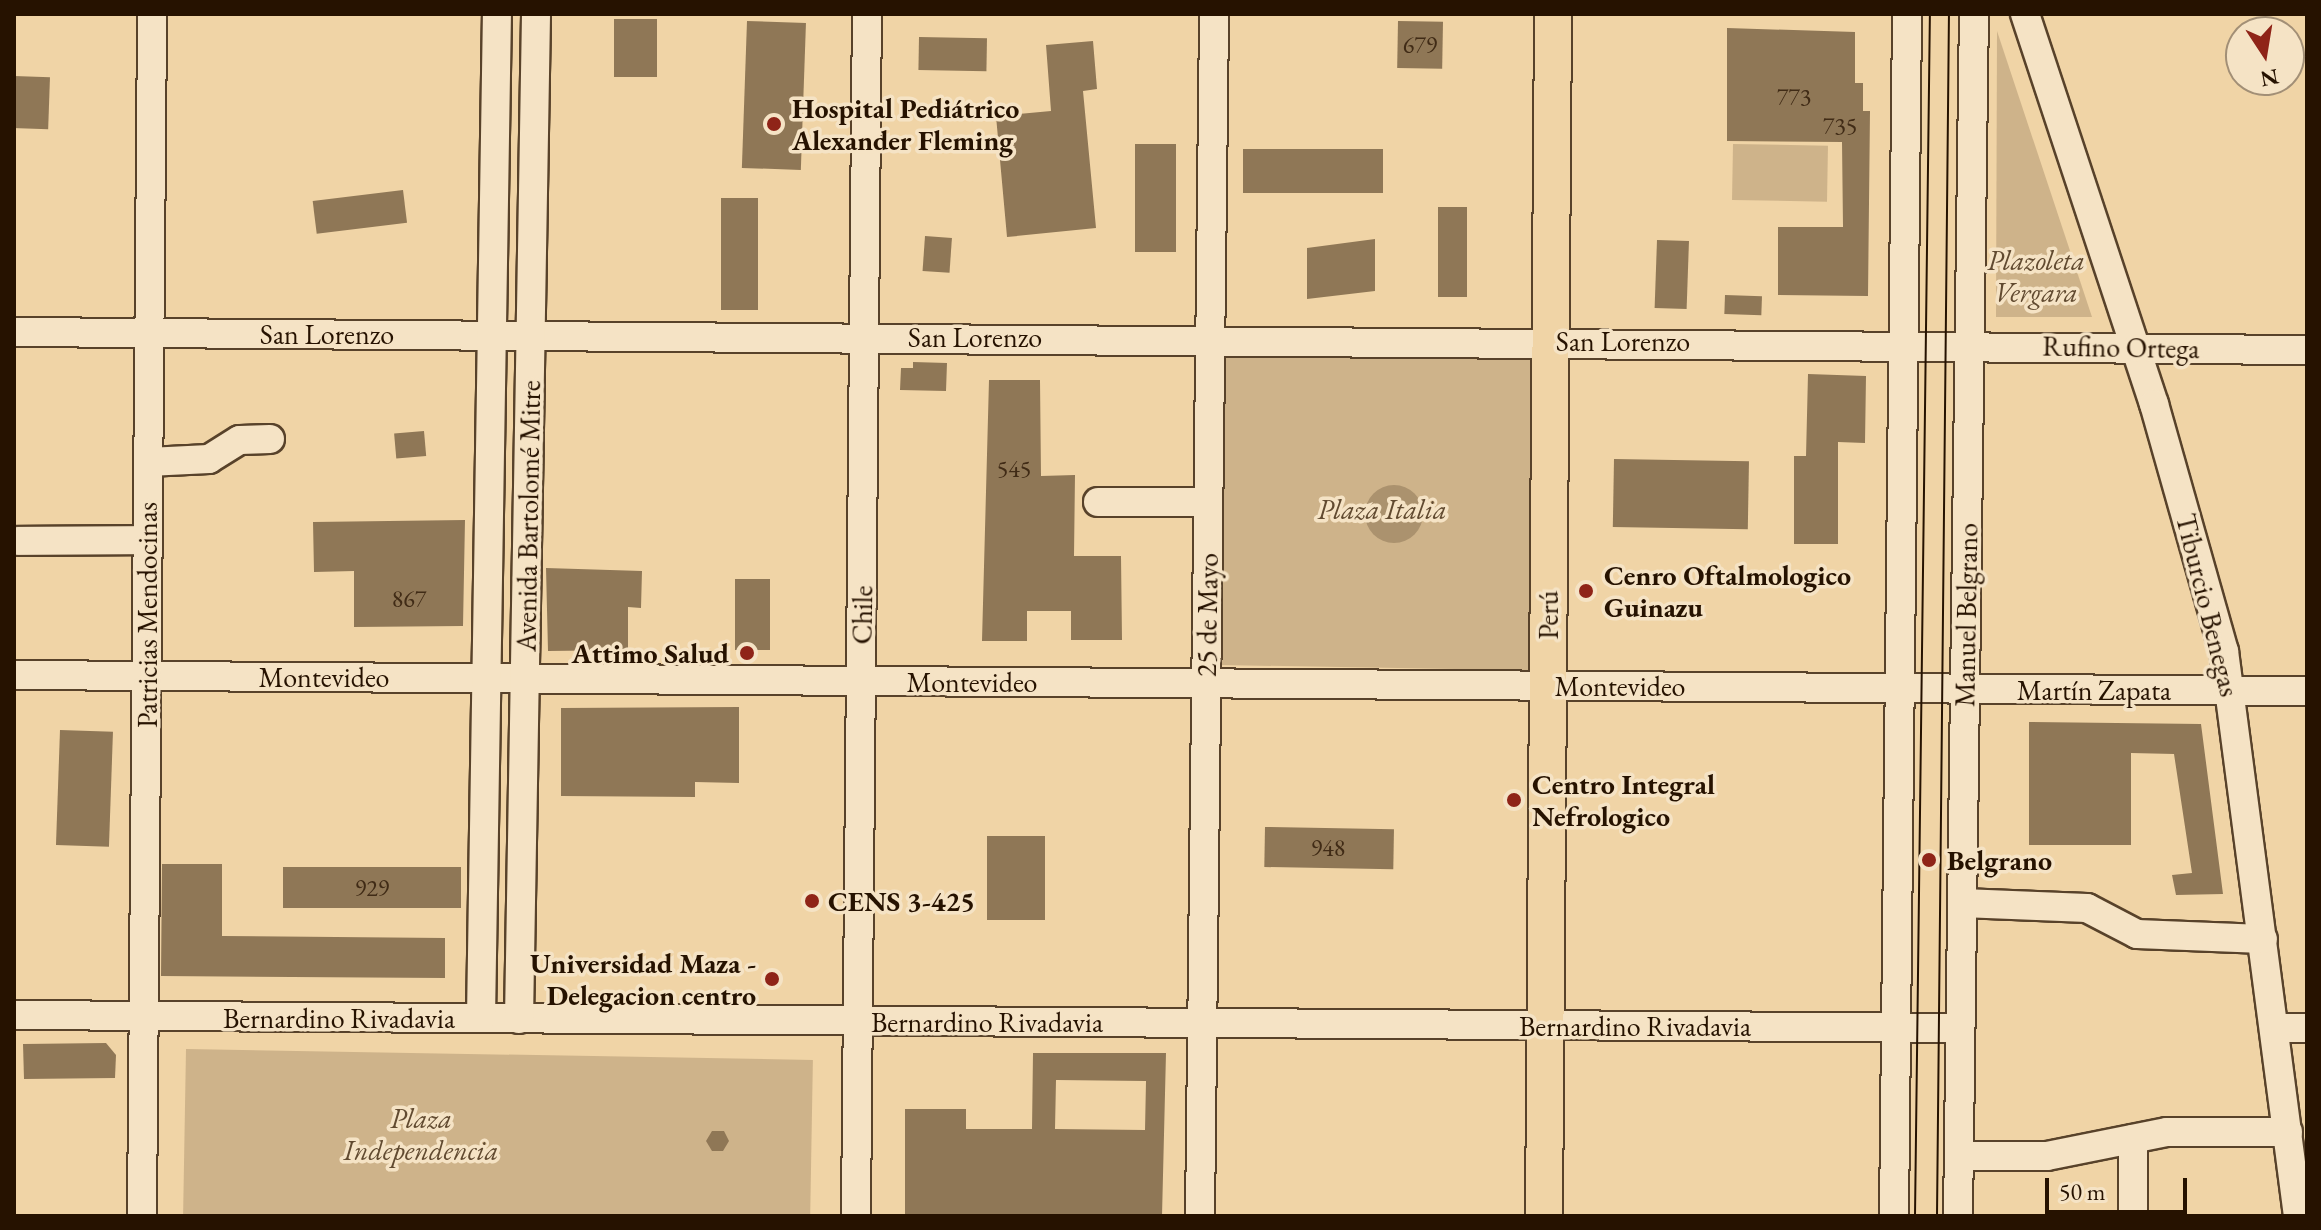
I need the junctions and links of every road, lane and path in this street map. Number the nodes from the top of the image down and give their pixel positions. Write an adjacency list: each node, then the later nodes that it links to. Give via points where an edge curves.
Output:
1 (152, 14): 11 (street, Patricias Mendocinas)
2 (497, 14): 12 (street, Avenida Bartolomé Mitre)
3 (536, 14): 13 (street, Avenida Bartolomé Mitre)
4 (867, 14): 14 (street, Chile)
5 (1214, 14): 15 (street, 25 de Mayo)
6 (1553, 14): 16 (main road, Perú)
7 (1907, 14): 17 (street)
8 (1974, 14): 19 (street, Manuel Belgrano)
9 (2025, 14): 20 (street, Tiburcio Benegas)
10 (14, 332): 11 (street, San Lorenzo)
11 (149, 333): 12 (street, San Lorenzo); 23 (street, Patricias Mendocinas)
12 (492, 335): 13 (street, San Lorenzo); 30 (street, Avenida Bartolomé Mitre)
13 (531, 335): 14 (street, San Lorenzo); 31 (street, Avenida Bartolomé Mitre)
14 (864, 337): 15 (street, San Lorenzo); 32 (street, Chile)
15 (1210, 339): 16 (street, San Lorenzo); 25 (street, 25 de Mayo)
16 (1551, 341): 17 (street, San Lorenzo); 34 (main road, Perú)
17 (1902, 344): 18 (street, San Lorenzo); 35 (street)
18 (1935, 345): 19 (street, Rufino Ortega)
19 (1969, 345): 20 (street, Rufino Ortega); 37 (street, Manuel Belgrano)
20 (2135, 348): 21 (street, Rufino Ortega); 38 (street, Tiburcio Benegas)
21 (2307, 350)
22 (270, 439): 23 (street, via 240,440 209,459)
23 (148, 462): 26 (street, Patricias Mendocinas)
24 (1098, 502): 25 (street)
25 (1208, 502): 33 (street, 25 de Mayo)
26 (148, 540): 27 (street); 29 (street, Patricias Mendocinas)
27 (18, 541)
28 (14, 675): 29 (street, Montevideo)
29 (146, 676): 30 (street, Montevideo); 43 (street, Patricias Mendocinas)
30 (486, 678): 31 (street, Montevideo); 44 (street, Avenida Bartolomé Mitre)
31 (525, 678): 32 (street, Montevideo); 45 (street, Avenida Bartolomé Mitre)
32 (861, 681): 33 (street, Montevideo); 46 (street, Chile)
33 (1206, 683): 34 (street, Montevideo); 47 (street, 25 de Mayo)
34 (1548, 686): 35 (street, Montevideo); 48 (main road, Perú)
35 (1896, 688): 36 (street, Montevideo); 49 (street)
36 (1930, 688): 37 (street, Martín Zapata)
37 (1965, 689): 38 (street, Martín Zapata); 40 (street, Manuel Belgrano)
38 (2231, 690): 39 (street, Martín Zapata); 41 (street, Tiburcio Benegas)
39 (2307, 691)
40 (1962, 903): 41 (street, via 2087,908 2137,934); 50 (street, Manuel Belgrano)
41 (2263, 939): 51 (street, Tiburcio Benegas)
42 (14, 1015): 43 (street, Bernardino Rivadavia)
43 (144, 1016): 44 (street, Bernardino Rivadavia); 56 (street, Patricias Mendocinas)
44 (481, 1018): 45 (street, Bernardino Rivadavia)
45 (519, 1019): 46 (street, Bernardino Rivadavia)
46 (858, 1021): 47 (street, Bernardino Rivadavia); 57 (street, Chile)
47 (1202, 1023): 48 (street, Bernardino Rivadavia); 58 (street, 25 de Mayo)
48 (1545, 1025): 49 (street, Bernardino Rivadavia); 59 (main road, Perú)
49 (1895, 1027): 50 (street, Bernardino Rivadavia); 60 (street)
50 (1960, 1028): 55 (street, Manuel Belgrano)
51 (2274, 1028): 52 (street); 53 (street, Tiburcio Benegas)
52 (2307, 1028)
53 (2288, 1132): 54 (street, via 2200,1130); 63 (street, Tiburcio Benegas)
54 (2133, 1139): 55 (street, via 2047,1156); 62 (street)
55 (1959, 1156): 61 (street, Manuel Belgrano)
56 (142, 1216)
57 (856, 1216)
58 (1200, 1216)
59 (1544, 1216)
60 (1894, 1216)
61 (1958, 1216)
62 (2133, 1216)
63 (2298, 1216)

